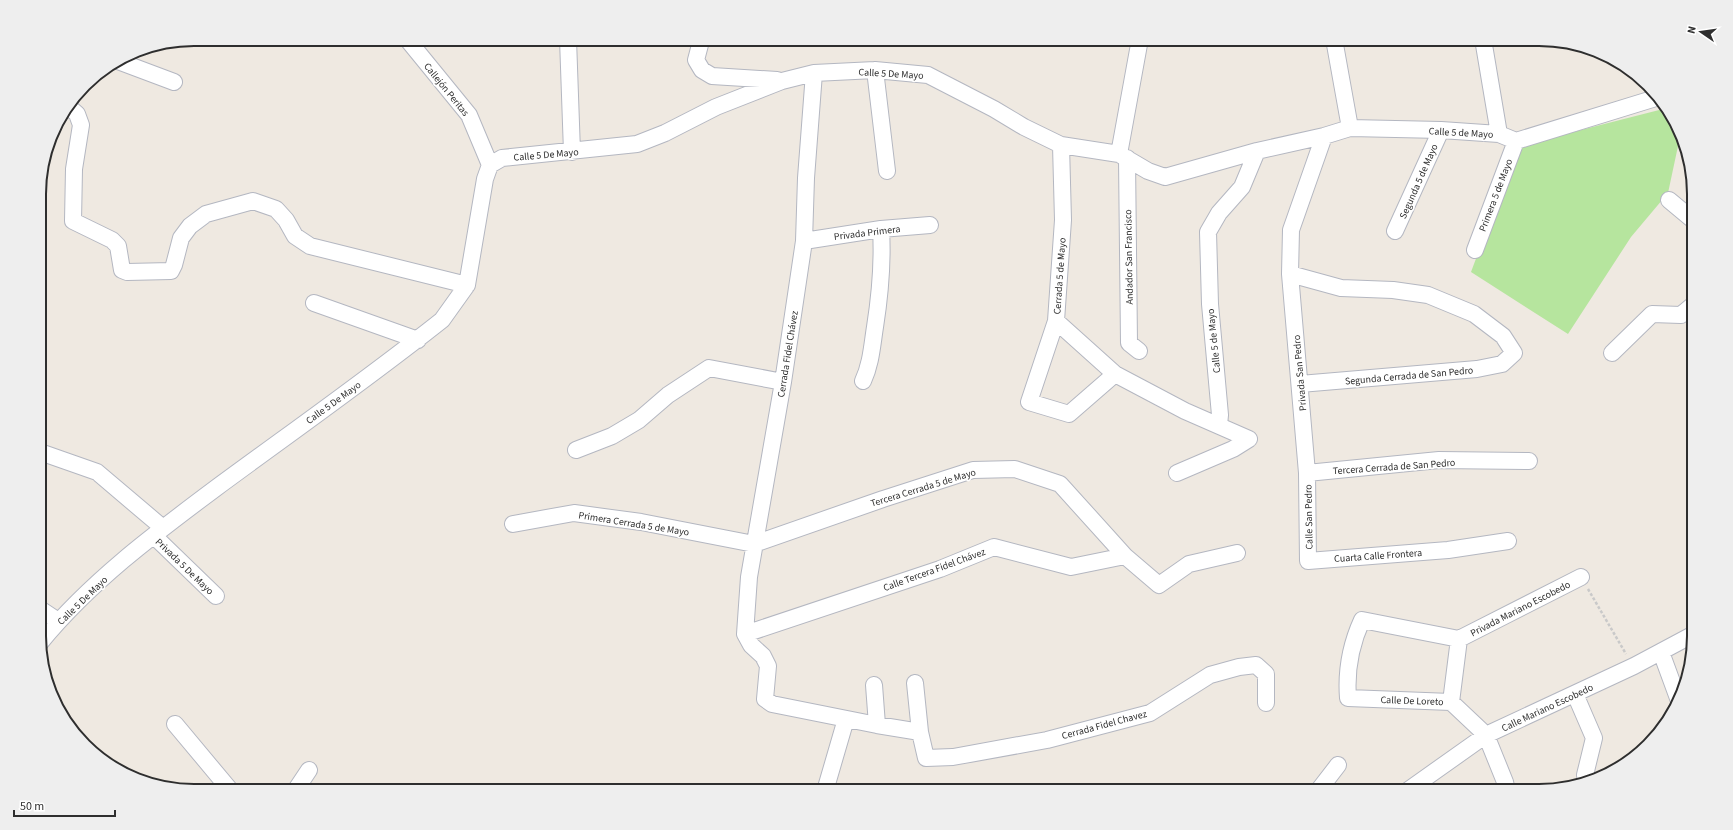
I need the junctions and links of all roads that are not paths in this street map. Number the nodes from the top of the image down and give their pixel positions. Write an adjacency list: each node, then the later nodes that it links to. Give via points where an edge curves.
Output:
1 (413, 46): 23 (street, Callejón Peritas, via 469,115)
2 (568, 46): 21 (street)
3 (700, 46): 10 (street, via 696,60 702,70 712,76)
4 (1139, 46): 22 (street)
5 (1335, 46): 14 (street)
6 (1484, 46): 16 (street)
7 (124, 63): 11 (street)
8 (875, 70): 9 (street, Calle 5 De Mayo); 19 (street, Calle 5 De Mayo, via 928,75); 24 (street)
9 (814, 73): 10 (street, Calle 5 De Mayo); 30 (street, Cerrada Fidel Chávez)
10 (782, 81): 21 (street, Calle 5 De Mayo, via 716,107 637,144)
11 (174, 82)
12 (1652, 99): 18 (street)
13 (72, 110): 33 (street, via 77,114 81,126 74,169 73,221 112,240 118,246 122,270 171,272 181,238 190,226 206,214 253,202 276,209 295,236 310,246)
14 (1350, 128): 15 (street, Calle 5 de Mayo); 17 (street, Calle 5 de Mayo)
15 (1440, 130): 16 (street, Calle 5 de Mayo); 29 (street, Segunda 5 de Mayo)
16 (1499, 134): 18 (street, Calle 5 de Mayo)
17 (1324, 136): 20 (street, Calle 5 de Mayo); 32 (street, Privada San Pedro, via 1291,230)
18 (1516, 141): 31 (street, Primera 5 de Mayo)
19 (1062, 145): 22 (street, Calle 5 de Mayo); 36 (street, Cerrada 5 de Mayo, via 1063,220)
20 (1257, 151): 22 (street, Calle 5 de Mayo, via 1165,177 1148,171); 44 (street, Calle 5 de Mayo, via 1242,187 1219,213 1208,232 1210,304)
21 (572, 152): 23 (street, Calle 5 De Mayo, via 502,158)
22 (1123, 156): 38 (street, Andador San Francisco, via 1129,343)
23 (490, 165): 33 (street, Calle 5 De Mayo, via 485,179)
24 (888, 171)
25 (1669, 200): 26 (street)
26 (1687, 215)
27 (930, 225): 28 (street, Privada Primera)
28 (881, 229): 30 (street, Privada Primera); 41 (street, via 878,307 869,367)
29 (1395, 231)
30 (804, 241): 42 (street, Cerrada Fidel Chávez)
31 (1475, 250)
32 (1290, 274): 43 (street, Privada San Pedro); 43 (street, Segunda Cerrada de San Pedro, via 1341,288 1393,290 1428,295 1474,314 1503,336 1514,353 1502,364 1477,369)
33 (467, 285): 37 (street, Calle 5 De Mayo, via 442,320)
34 (314, 303): 37 (street)
35 (1687, 310): 39 (street, via 1681,315 1652,314)
36 (1056, 321): 40 (street); 40 (street, Cerrada 5 de Mayo, via 1029,402 1069,414)
37 (418, 340): 51 (street, Calle 5 De Mayo)
38 (1139, 351)
39 (1612, 353)
40 (1115, 374): 44 (street, via 1185,411)
41 (863, 381)
42 (783, 382): 45 (street, via 709,368 668,395 639,420 612,436); 53 (street, Cerrada Fidel Chávez)
43 (1300, 384): 49 (street, Privada San Pedro)
44 (1219, 425): 48 (street, via 1249,439 1233,449)
45 (576, 450)
46 (46, 454): 51 (street, via 97,472)
47 (1529, 461): 49 (street, Tercera Cerrada de San Pedro, via 1439,460)
48 (1177, 473)
49 (1307, 473): 56 (street, Calle San Pedro)
50 (513, 524): 53 (street, Primera Cerrada 5 de Mayo, via 574,513 641,522)
51 (158, 532): 58 (street, Privada 5 De Mayo); 60 (street, Calle 5 De Mayo, via 88,591)
52 (1508, 541): 56 (street, Cuarta Calle Frontera, via 1448,550)
53 (754, 544): 55 (street, Tercera Cerrada 5 de Mayo, via 973,470 1015,469 1060,484); 61 (street, Cerrada Fidel Chávez)
54 (1237, 554): 55 (street, Tercera Cerrada 5 de Mayo, via 1189,564 1159,585)
55 (1125, 556): 61 (street, Calle Tercera Fidel Chávez, via 1071,567 994,547 940,569)
56 (1308, 561)
57 (1581, 577): 64 (street, Privada Mariano Escobedo)
58 (216, 596)
59 (46, 613): 60 (street)
60 (58, 621): 62 (street, Calle 5 De Mayo)
61 (746, 634): 72 (street, via 751,645 763,656 768,666 764,699 772,704)
62 (46, 636)
63 (1687, 638): 65 (street, Calle Mariano Escobedo)
64 (1459, 640): 70 (street); 70 (street, Calle De Loreto, via 1362,620 1354,636 1347,682 1348,698)
65 (1661, 652): 68 (street); 69 (street, Calle Mariano Escobedo)
66 (915, 683): 75 (street, Cerrada Fidel Chavez)
67 (874, 685): 74 (street)
68 (1676, 693)
69 (1575, 694): 76 (street, Calle Mariano Escobedo); 79 (street, via 1594,738)
70 (1451, 702): 76 (street, Calle De Loreto)
71 (1266, 703): 75 (street, Cerrada Fidel Chavez, via 1266,674 1256,664 1210,675 1150,713 1047,740 953,757 926,758)
72 (846, 719): 74 (street); 82 (street)
73 (174, 724): 80 (street)
74 (877, 725): 75 (street)
75 (920, 732)
76 (1486, 735): 84 (street, Calle Mariano Escobedo); 85 (street)
77 (1338, 765): 83 (street)
78 (309, 770): 81 (street)
79 (1585, 777)
80 (225, 784)
81 (300, 784)
82 (827, 784)
83 (1323, 784)
84 (1417, 784)
85 (1505, 784)

